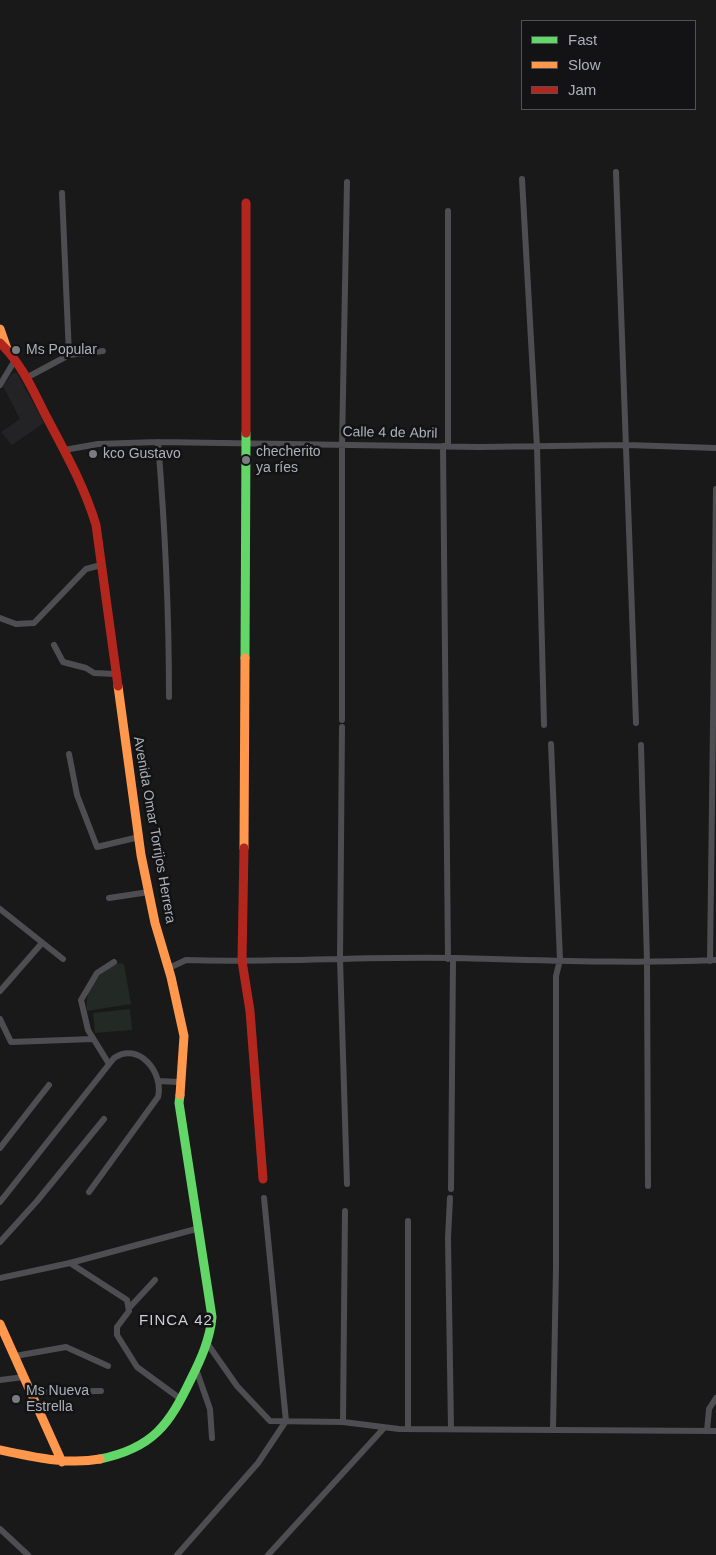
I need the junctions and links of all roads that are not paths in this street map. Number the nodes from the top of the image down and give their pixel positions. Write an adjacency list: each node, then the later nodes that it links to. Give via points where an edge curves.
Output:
1 (616, 172): 17 (street)
2 (522, 179): 19 (street)
3 (348, 182): 16 (street)
4 (62, 192): 10 (street)
5 (246, 203): 15 (street)
6 (448, 211): 18 (street)
7 (0, 329): 8 (street, Avenida Omar Torrijos Herrera)
8 (4, 346): 11 (street, Avenida Omar Torrijos Herrera)
9 (103, 351): 10 (street)
10 (69, 355): 12 (street)
11 (15, 360): 12 (street, Avenida Omar Torrijos Herrera); 13 (street)
12 (26, 378): 21 (street, Avenida Omar Torrijos Herrera)
13 (0, 385)
14 (158, 442): 15 (street, Calle 4 de Abril); 21 (street, Calle 4 de Abril, via 98,444); 27 (street, via 165,540)
15 (246, 444): 16 (street, Calle 4 de Abril); 43 (street)
16 (342, 445): 18 (street, Calle 4 de Abril); 40 (street)
17 (627, 445): 19 (street, Calle 4 de Abril); 20 (street, Calle 4 de Abril); 28 (street)
18 (445, 446): 19 (street, Calle 4 de Abril); 38 (street)
19 (536, 447): 29 (street)
20 (716, 448)
21 (64, 450): 23 (street, Avenida Omar Torrijos Herrera, via 90,506)
22 (716, 489): 42 (street)
23 (101, 564): 24 (street, via 86,569 34,624 16,624); 26 (street, Avenida Omar Torrijos Herrera)
24 (0, 618)
25 (54, 645): 26 (street, via 63,662 94,673)
26 (115, 674): 33 (street, Avenida Omar Torrijos Herrera)
27 (169, 697)
28 (636, 723)
29 (544, 725)
30 (551, 744): 41 (street)
31 (641, 745): 45 (street)
32 (69, 754): 33 (street, via 77,795 97,846)
33 (139, 837): 34 (street, Avenida Omar Torrijos Herrera)
34 (149, 892): 35 (street); 46 (street, Avenida Omar Torrijos Herrera)
35 (109, 898)
36 (0, 909): 37 (street)
37 (42, 943): 39 (street); 47 (street)
38 (450, 958): 40 (street); 41 (street, via 514,962); 59 (street)
39 (64, 959)
40 (340, 959): 43 (street); 57 (street)
41 (560, 960): 45 (street); 88 (street, via 556,976)
42 (713, 960): 45 (street)
43 (242, 961): 46 (street, via 186,960); 56 (street, via 250,1011)
44 (114, 962): 49 (street, via 97,973 81,1000)
45 (647, 962): 58 (street)
46 (169, 968): 52 (street, Avenida Omar Torrijos Herrera, via 184,1036)
47 (0, 991)
48 (0, 1019): 49 (street, via 11,1042)
49 (93, 1038): 50 (street)
50 (109, 1064): 51 (street, via 119,1055 138,1056 150,1064); 63 (street)
51 (158, 1081): 52 (street); 60 (street, via 160,1089 154,1105)
52 (180, 1082): 66 (street, Avenida Omar Torrijos Herrera, via 179,1103)
53 (49, 1084): 55 (street)
54 (104, 1119): 67 (street)
55 (0, 1148)
56 (262, 1179)
57 (347, 1184)
58 (648, 1186)
59 (452, 1189)
60 (89, 1192)
61 (264, 1198): 83 (street)
62 (450, 1198): 87 (street)
63 (0, 1202)
64 (344, 1211): 84 (street)
65 (408, 1221): 86 (street)
66 (196, 1229): 68 (street); 73 (street, Avenida Omar Torrijos Herrera, via 212,1317)
67 (0, 1242)
68 (70, 1262): 69 (street); 71 (street, via 127,1300)
69 (0, 1278)
70 (155, 1280): 71 (street)
71 (130, 1307): 82 (street, via 128,1315 117,1327 117,1334 137,1367)
72 (0, 1324): 74 (street)
73 (207, 1343): 76 (street, Avenida Omar Torrijos Herrera); 83 (street, via 237,1386 270,1421)
74 (14, 1356): 75 (street, via 66,1347); 77 (street)
75 (108, 1366)
76 (196, 1368): 82 (street, Avenida Omar Torrijos Herrera); 91 (street, via 210,1409)
77 (24, 1376): 78 (street); 79 (street)
78 (0, 1380)
79 (31, 1392): 80 (street); 93 (street)
80 (101, 1392)
81 (716, 1398): 89 (street, via 709,1409)
82 (182, 1400): 93 (street, Avenida Omar Torrijos Herrera, via 174,1414 148,1440 124,1454)
83 (286, 1421): 84 (street); 96 (street, via 258,1463)
84 (343, 1422): 85 (street)
85 (384, 1428): 86 (street); 97 (street)
86 (408, 1429): 87 (street)
87 (451, 1429): 88 (street)
88 (553, 1429): 89 (street)
89 (707, 1431): 90 (street)
90 (716, 1431)
91 (212, 1438)
92 (0, 1450): 93 (street, Avenida Omar Torrijos Herrera)
93 (62, 1462)
94 (0, 1529): 95 (street)
95 (28, 1555)
96 (177, 1555)
97 (268, 1555)

